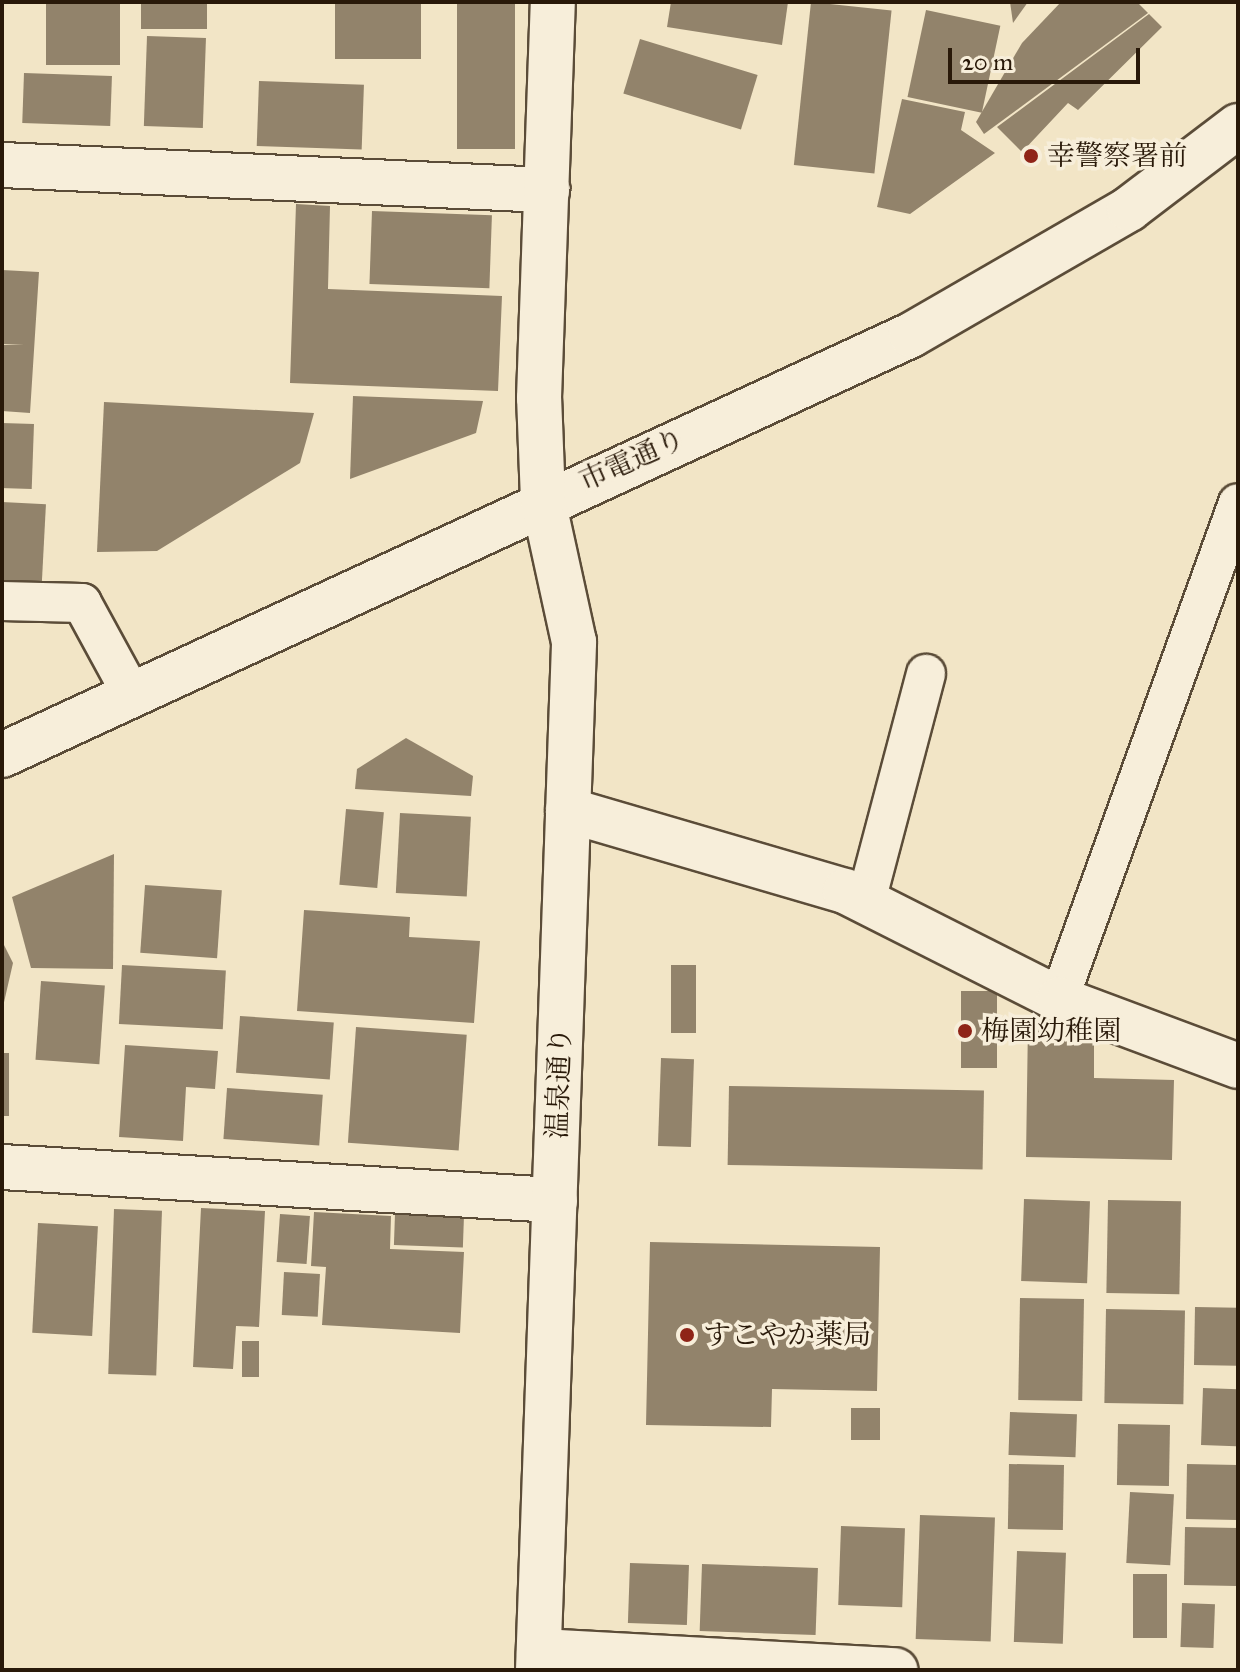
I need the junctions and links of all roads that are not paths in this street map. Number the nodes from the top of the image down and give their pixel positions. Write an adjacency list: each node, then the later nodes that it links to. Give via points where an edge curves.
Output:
1 (553, 2): 4 (street, 温泉通り)
2 (1238, 126): 5 (street, 市電通り, via 1129,209 981,298)
3 (2, 165): 4 (street)
4 (547, 190): 5 (street, 温泉通り)
5 (543, 500): 9 (street, 市電通り); 11 (street, 温泉通り, via 574,642)
6 (1238, 503): 13 (lane)
7 (2, 601): 9 (lane, via 82,603)
8 (926, 674): 12 (lane)
9 (131, 693): 10 (street, 市電通り)
10 (2, 755)
11 (568, 810): 12 (street); 16 (street, 温泉通り)
12 (866, 901): 13 (street)
13 (1059, 999): 14 (street)
14 (1238, 1066)
15 (2, 1167): 16 (street)
16 (555, 1200): 17 (street, 温泉通り)
17 (538, 1660): 18 (street)
18 (895, 1670)

